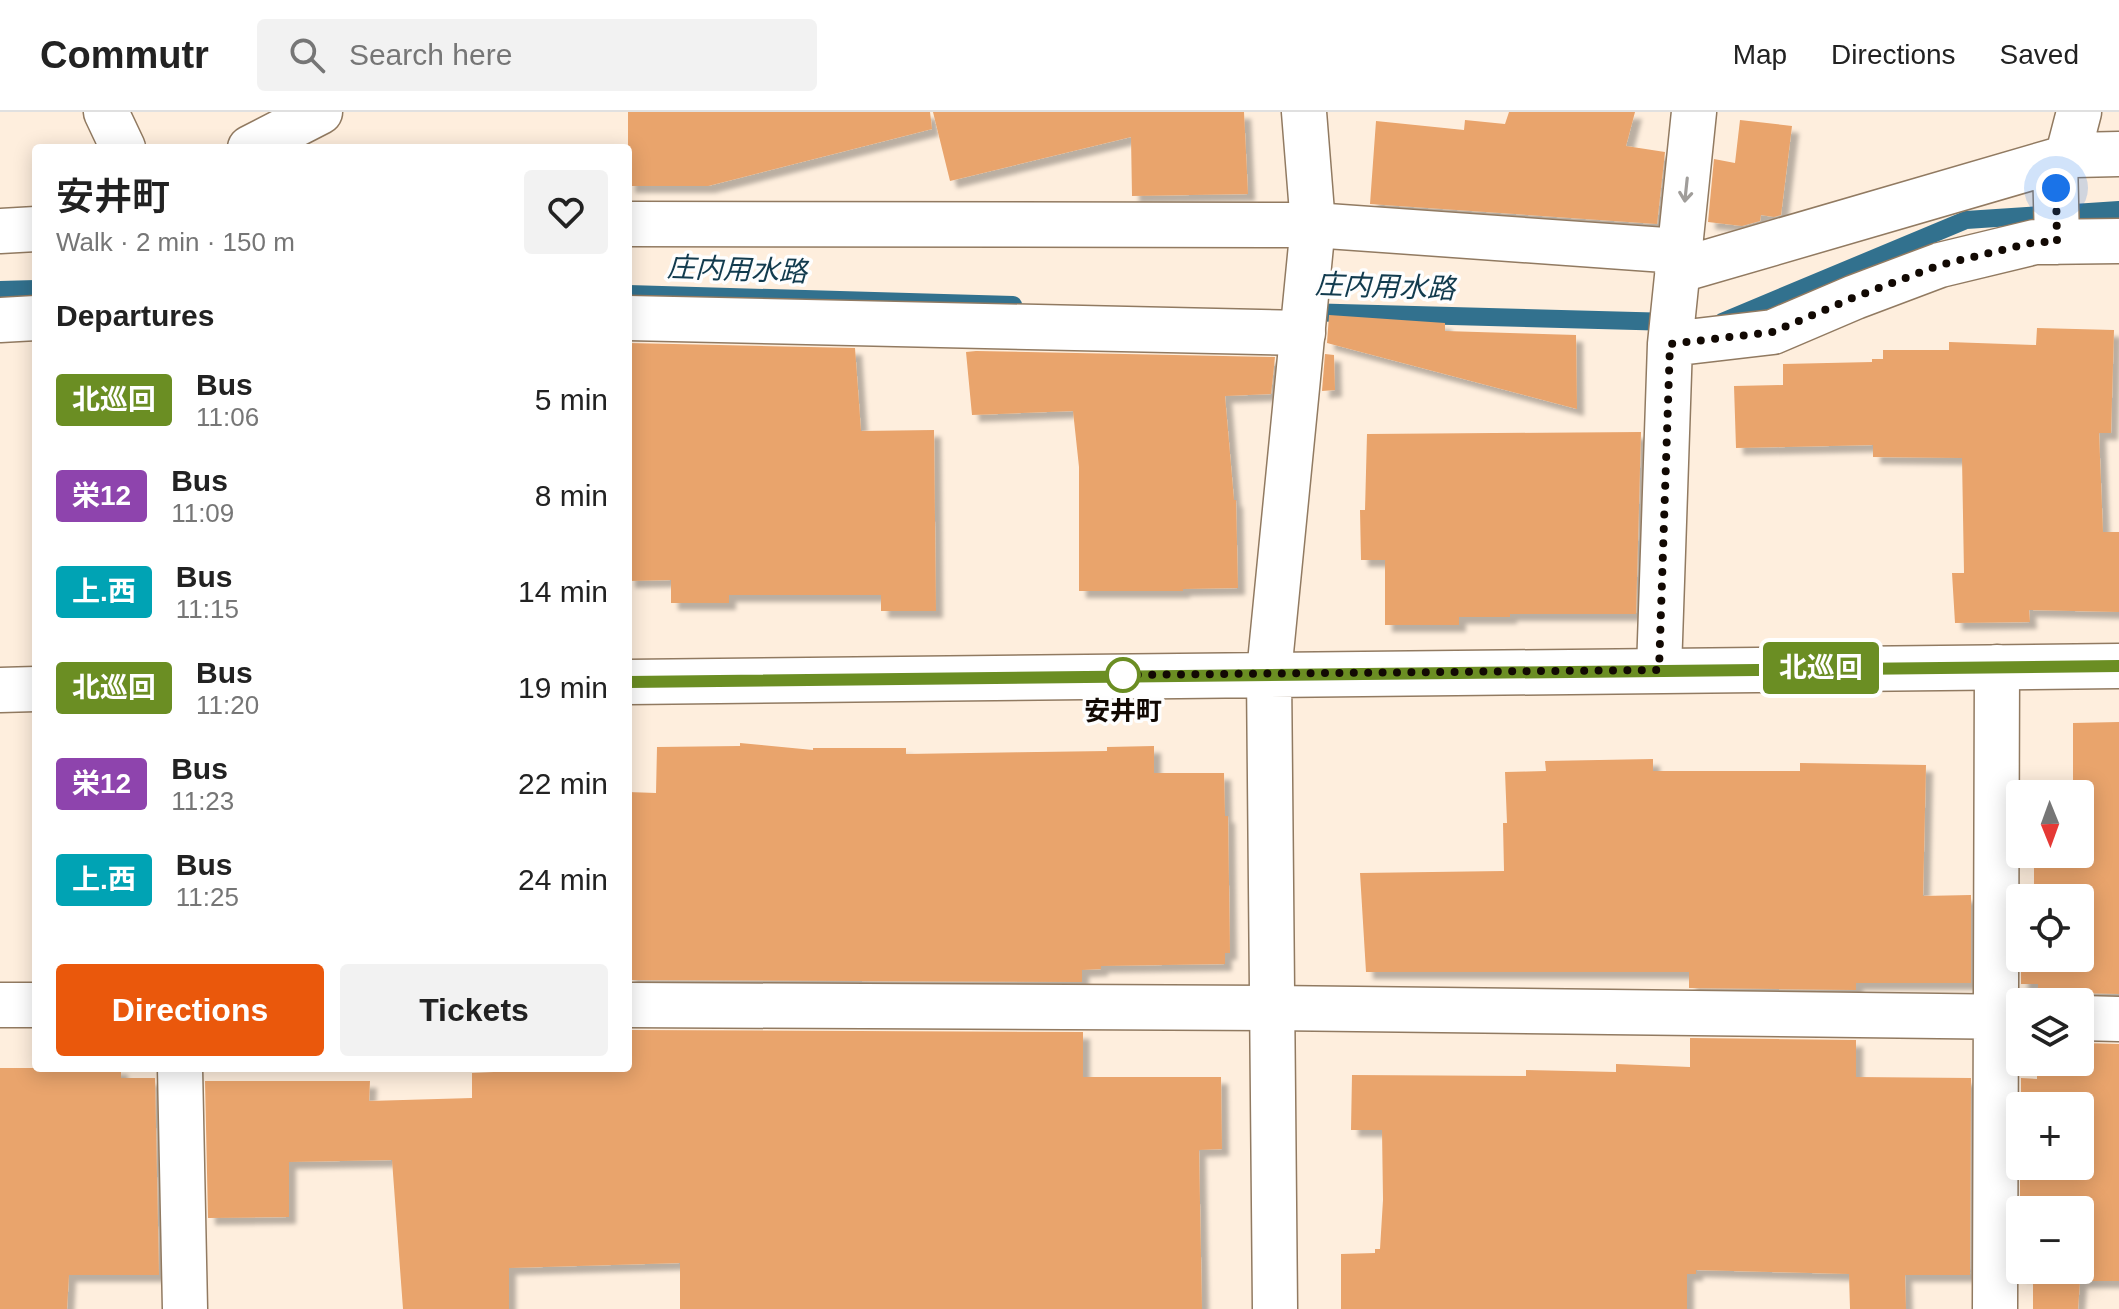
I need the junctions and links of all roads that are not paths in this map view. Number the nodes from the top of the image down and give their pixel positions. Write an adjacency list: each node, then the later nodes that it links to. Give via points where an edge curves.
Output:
1 (106, 112): 6 (street)
2 (320, 112): 7 (street)
3 (1304, 112): 11 (street)
4 (1694, 112): 16 (street, one-way to 16)
5 (2079, 112): 9 (street)
6 (121, 144)
7 (258, 144)
8 (2119, 154): 9 (street)
9 (2061, 160): 15 (street); 16 (street)
10 (632, 224): 11 (street)
11 (1313, 225): 16 (street); 20 (street)
12 (32, 229): 13 (street)
13 (0, 231)
14 (2119, 241): 15 (street)
15 (2057, 242): 21 (street, via 2035,242 1940,265 1773,332)
16 (1678, 261): 21 (street)
17 (32, 318): 19 (street)
18 (632, 318): 20 (street)
19 (0, 320)
20 (1303, 333): 25 (street)
21 (1670, 344): 24 (street)
22 (2119, 666): 23 (street)
23 (1997, 667): 24 (street); 29 (street)
24 (1659, 670): 25 (street)
25 (1269, 673): 26 (street); 33 (street)
26 (632, 682)
27 (32, 689): 28 (street)
28 (0, 690)
29 (2006, 988)
30 (0, 1005): 31 (street)
31 (32, 1005)
32 (632, 1005): 33 (street)
33 (1272, 1008): 34 (street); 40 (street)
34 (2006, 1017)
35 (2094, 1018): 36 (street)
36 (2119, 1019)
37 (2006, 1041): 41 (street)
38 (180, 1072): 39 (street)
39 (185, 1309)
40 (1275, 1309)
41 (1995, 1309)

